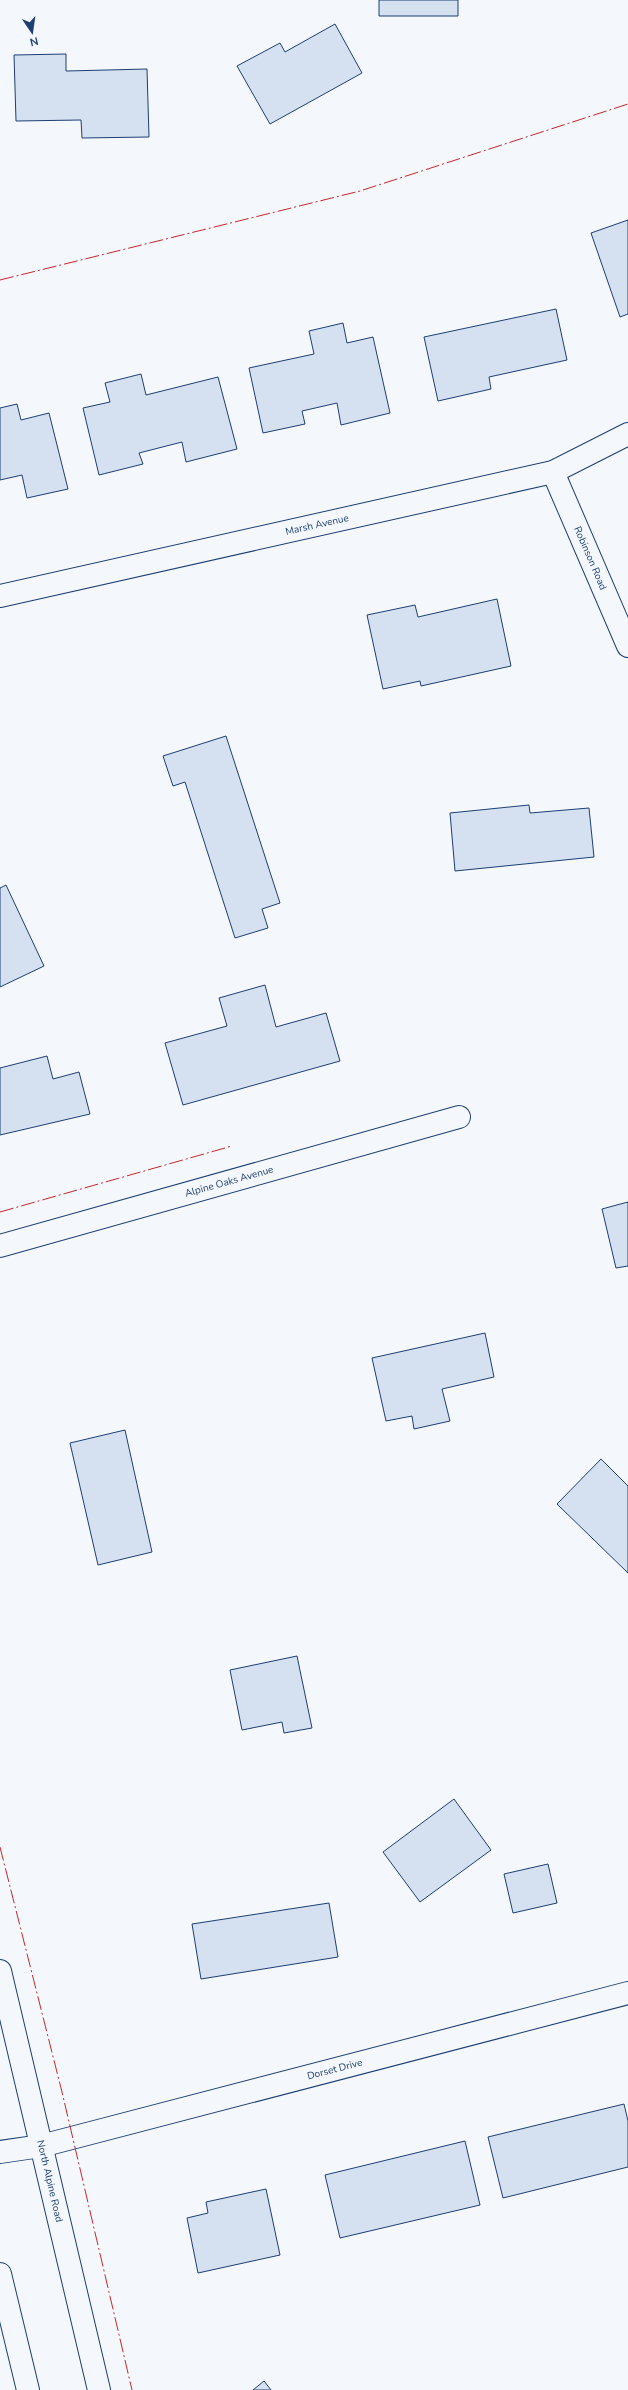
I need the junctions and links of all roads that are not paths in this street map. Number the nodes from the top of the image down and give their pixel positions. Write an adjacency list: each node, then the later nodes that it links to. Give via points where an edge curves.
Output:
1 (628, 434): 2 (street, Marsh Avenue)
2 (552, 472): 3 (street, Marsh Avenue); 4 (street, Robinson Road)
3 (0, 596)
4 (628, 646)
5 (459, 1117): 6 (street, Alpine Oaks Avenue)
6 (0, 1246)
7 (0, 1972): 9 (street, North Alpine Road)
8 (628, 1993): 9 (street, Dorset Drive)
9 (41, 2146): 10 (street, Dorset Drive); 13 (street, North Alpine Road)
10 (0, 2152)
11 (0, 2274): 12 (street)
12 (28, 2390)
13 (99, 2390)

